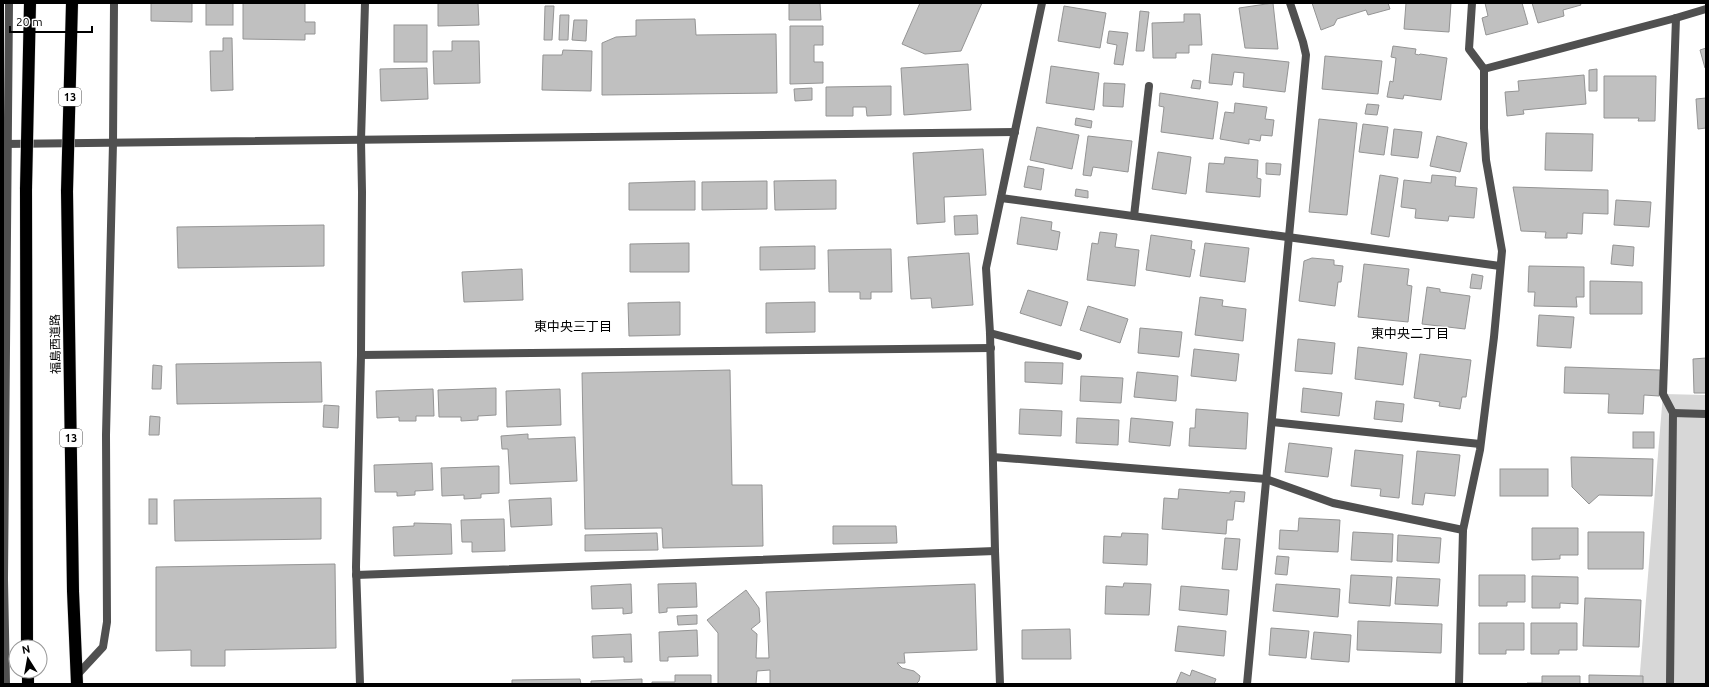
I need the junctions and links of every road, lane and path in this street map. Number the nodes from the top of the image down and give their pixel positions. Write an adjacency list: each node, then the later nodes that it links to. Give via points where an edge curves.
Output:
1 (9, 3): 16 (street)
2 (30, 3): 36 (highway, bridge, via 26,189)
3 (72, 3): 37 (highway, 福島西道路 / 13, bridge, via 67,191 73,591)
4 (114, 3): 15 (street)
5 (365, 3): 14 (street)
6 (1042, 3): 13 (street)
7 (1290, 3): 19 (street, via 1306,55)
8 (1472, 3): 11 (street, via 1470,49)
9 (1706, 9): 10 (street)
10 (1676, 18): 11 (street); 25 (street, via 1663,394)
11 (1484, 69): 20 (street, via 1486,160 1502,251)
12 (1149, 86): 18 (street)
13 (1015, 132): 14 (street); 17 (street)
14 (361, 140): 15 (street); 23 (street)
15 (113, 143): 16 (street); 37 (street, via 106,435 107,622 103,647)
16 (6, 144): 28 (street)
17 (1001, 198): 18 (street); 21 (street, via 986,268)
18 (1134, 216): 19 (street)
19 (1289, 238): 20 (street); 27 (street)
20 (1500, 266): 29 (street)
21 (990, 333): 22 (street); 24 (street)
22 (991, 348): 23 (street); 30 (street)
23 (361, 355): 34 (street)
24 (1078, 356)
25 (1673, 413): 26 (street); 43 (street)
26 (1706, 414)
27 (1272, 422): 29 (street); 31 (street)
28 (4, 442): 35 (street)
29 (1480, 444): 32 (street)
30 (993, 457): 31 (street); 33 (street)
31 (1266, 479): 32 (street, via 1333,503); 41 (street)
32 (1463, 530): 42 (street)
33 (995, 551): 34 (street); 40 (street)
34 (356, 575): 39 (street)
35 (4, 579): 38 (street)
36 (27, 639)
37 (77, 679)
38 (6, 684)
39 (360, 684)
40 (1000, 684)
41 (1247, 684)
42 (1459, 684)
43 (1670, 684)

